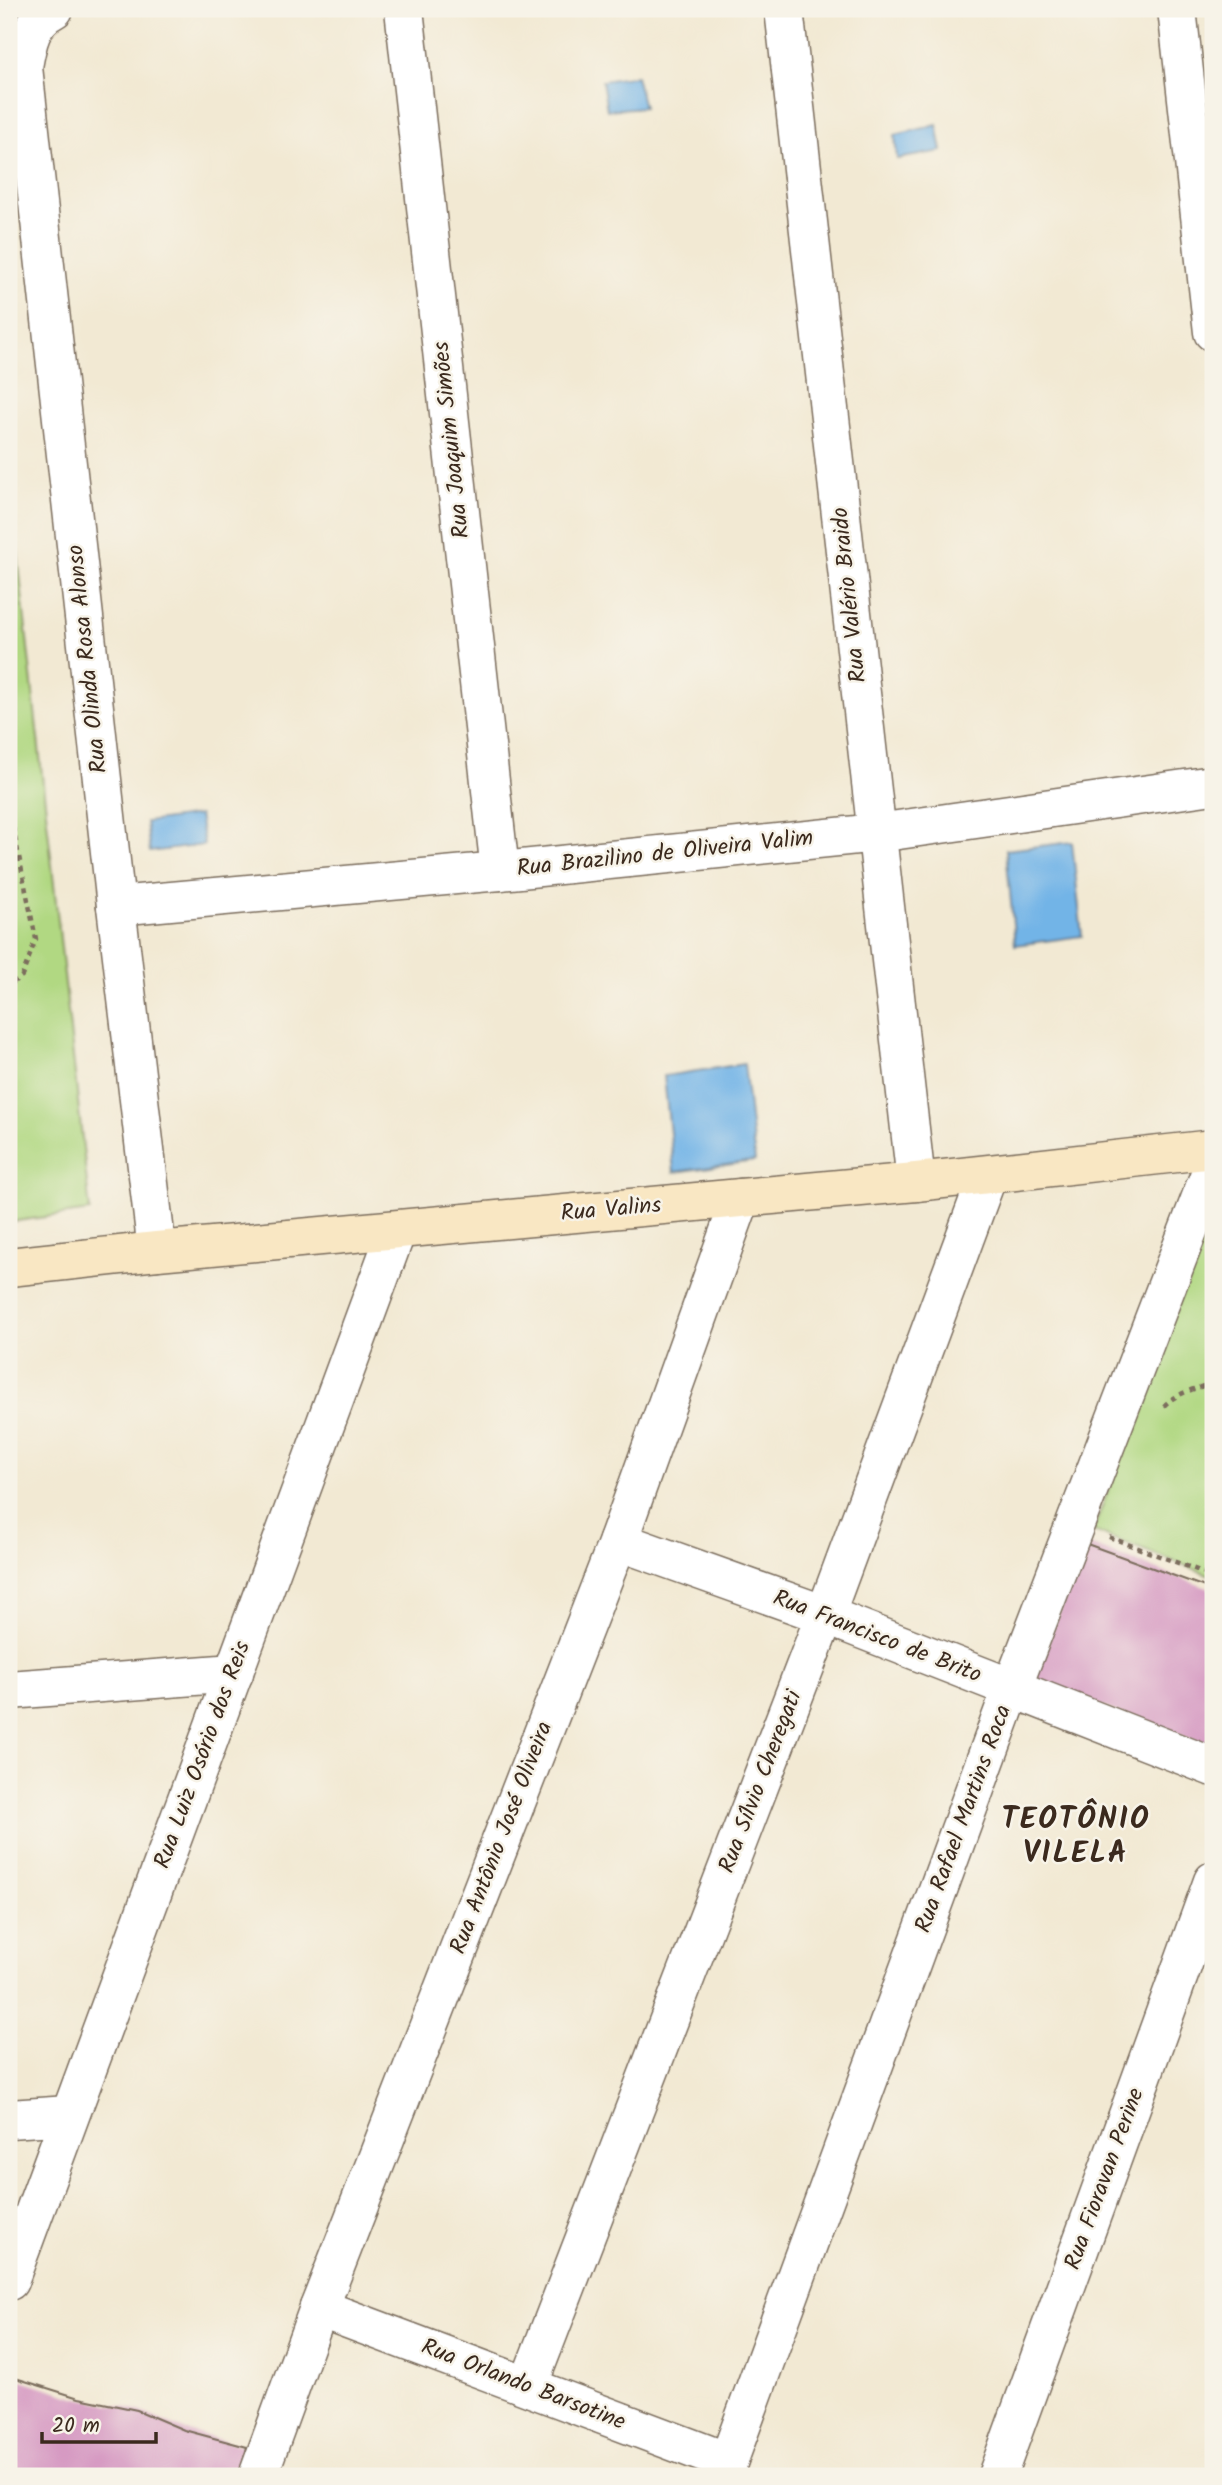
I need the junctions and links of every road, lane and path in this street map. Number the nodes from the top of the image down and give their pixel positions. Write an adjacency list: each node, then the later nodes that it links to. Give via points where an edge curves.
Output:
1 (54, 9): 10 (street, Rua Olinda Rosa Alonso, via 32,30 23,67)
2 (404, 9): 9 (street, Rua Joaquim Simões)
3 (784, 9): 8 (street, Rua Valério Braido)
4 (1177, 9): 5 (street)
5 (1213, 332)
6 (1213, 785): 8 (street, Rua Brazilino de Oliveira Valim)
7 (9, 808): 11 (path, via 37,939 22,976)
8 (877, 833): 9 (street, Rua Brazilino de Oliveira Valim); 15 (street, Rua Valério Braido)
9 (500, 872): 10 (street, Rua Brazilino de Oliveira Valim)
10 (116, 906): 18 (street, Rua Olinda Rosa Alonso)
11 (9, 985)
12 (1213, 1149): 14 (street, Rua Valins)
13 (1213, 1166): 27 (street, Rua Rafael Martins Roca)
14 (989, 1175): 15 (street, Rua Valins); 25 (street, Rua Sílvio Cheregati)
15 (916, 1182): 16 (street, Rua Valins)
16 (741, 1198): 17 (street, Rua Valins); 23 (street, Rua Antônio José Oliveira)
17 (397, 1230): 18 (street, Rua Valins); 26 (street, Rua Luiz Osório dos Reis)
18 (158, 1251): 19 (street, Rua Valins)
19 (9, 1268)
20 (1213, 1383): 21 (path, via 1168,1402)
21 (1159, 1411)
22 (1105, 1536): 24 (path)
23 (618, 1541): 25 (street, Rua Francisco de Brito); 34 (street, Rua Antônio José Oliveira)
24 (1213, 1576)
25 (825, 1615): 27 (street, Rua Francisco de Brito); 35 (street, Rua Sílvio Cheregati)
26 (234, 1673): 28 (street); 31 (street, Rua Luiz Osório dos Reis)
27 (1012, 1688): 29 (street, Rua Francisco de Brito); 36 (street, Rua Rafael Martins Roca)
28 (9, 1690)
29 (1213, 1766)
30 (1213, 1881): 38 (street, Rua Fioravan Perine)
31 (68, 2115): 32 (street); 33 (street, Rua Luiz Osório dos Reis)
32 (9, 2119)
33 (9, 2281)
34 (319, 2308): 35 (street, Rua Orlando Barsotine); 37 (street, Rua Antônio José Oliveira)
35 (528, 2386): 36 (street, Rua Orlando Barsotine)
36 (725, 2469)
37 (258, 2476)
38 (997, 2476)

